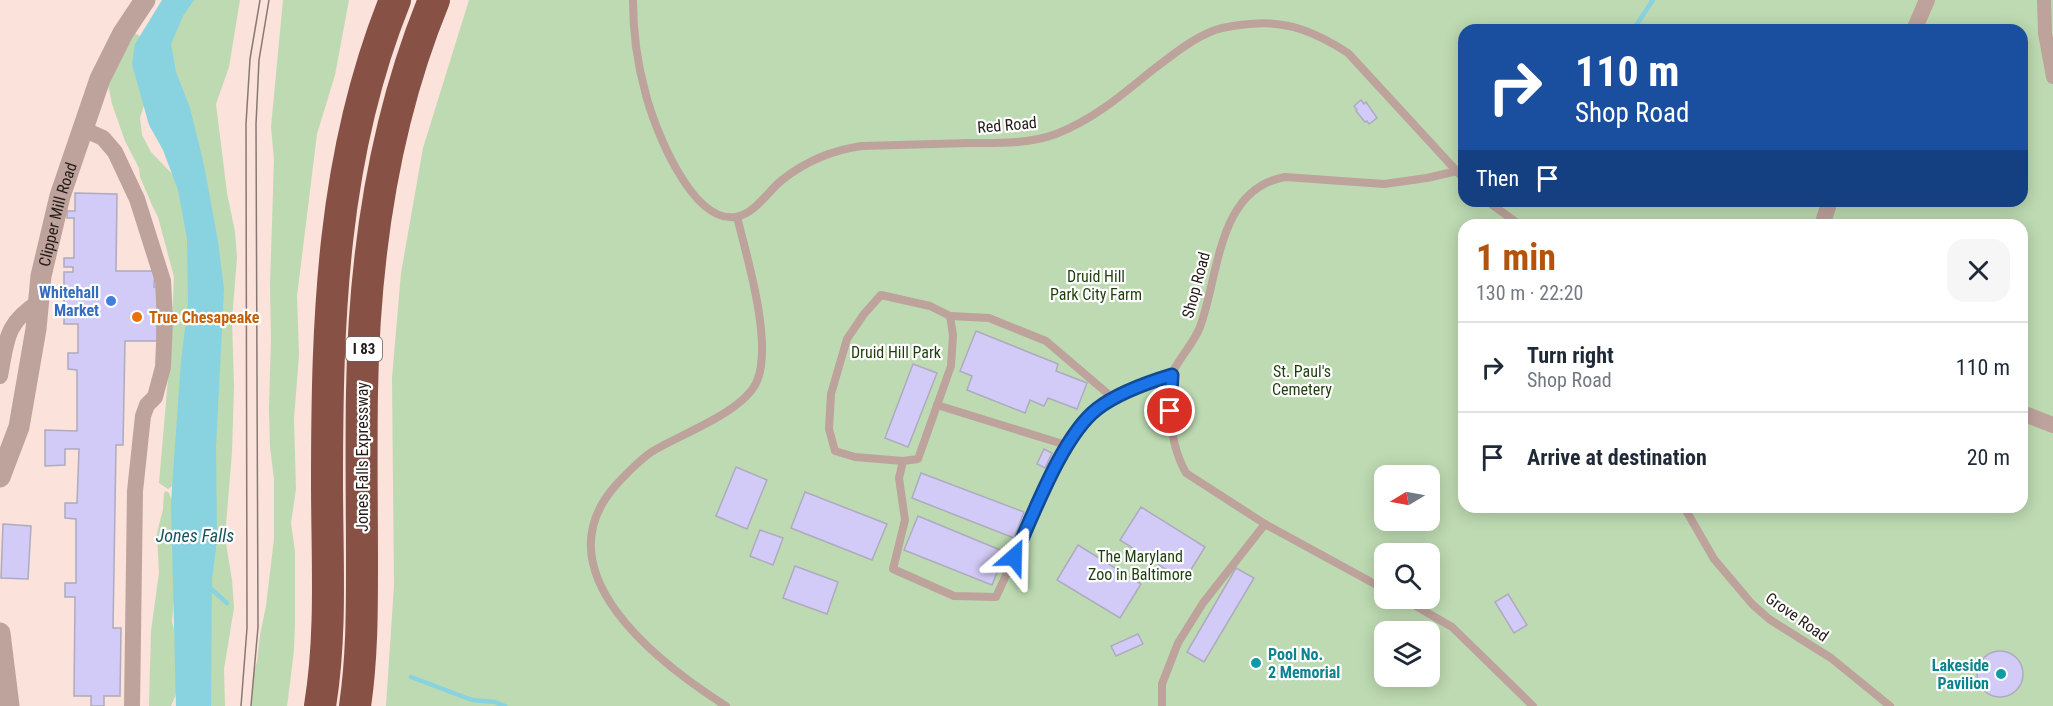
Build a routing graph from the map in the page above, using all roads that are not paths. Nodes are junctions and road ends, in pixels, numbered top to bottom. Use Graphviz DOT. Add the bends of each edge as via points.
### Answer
graph roads {
  1 [pos="145,0"];
  2 [pos="395,0"];
  3 [pos="434,0"];
  4 [pos="633,0"];
  5 [pos="1927,0"];
  6 [pos="2044,0"];
  7 [pos="1917,24"];
  8 [pos="2053,77"];
  9 [pos="83,129"];
  10 [pos="1456,171"];
  11 [pos="1495,207"];
  12 [pos="737,217"];
  13 [pos="1512,219"];
  14 [pos="39,302"];
  15 [pos="950,316"];
  16 [pos="1172,375"];
  17 [pos="0,376"];
  18 [pos="1114,399"];
  19 [pos="937,405"];
  20 [pos="2028,416"];
  21 [pos="2053,425"];
  22 [pos="1066,445"];
  23 [pos="903,461"];
  24 [pos="0,477"];
  25 [pos="1687,513"];
  26 [pos="1265,524"];
  27 [pos="1374,584"];
  28 [pos="1421,609"];
  29 [pos="0,633"];
  30 [pos="9,706"];
  31 [pos="132,706"];
  32 [pos="320,706"];
  33 [pos="355,706"];
  34 [pos="726,706"];
  35 [pos="1162,706"];
  36 [pos="1533,706"];
  37 [pos="1890,706"];
  1 -- 9 [label="street, Clipper Mill Road" via="100,79"];
  2 -- 32 [label="highway, I 83" via="372,66 357,127 342,192 334,253 327,391 326,653"];
  3 -- 33 [label="highway, Jones Falls Expressway / I 83" via="392,131 370,254 362,391 362,608"];
  4 -- 12 [label="lane" via="644,90 669,154 695,197 711,211"];
  5 -- 7 [label="street"];
  6 -- 8 [label="street"];
  9 -- 14 [label="street, Clipper Mill Road" via="51,229"];
  9 -- 31 [label="street" via="103,138 115,152 137,199 163,281 163,367 155,397 143,416 135,491"];
  10 -- 12 [label="lane, Red Road" via="1348,53 1302,28 1257,23 1213,31 1195,40 1112,103 1054,135 1007,142 862,146 826,153 788,176 754,208"];
  10 -- 16 [label="lane, Shop Road" via="1384,184 1285,177 1262,184 1231,219 1200,328"];
  11 -- 13 [label="lane"];
  12 -- 34 [label="lane" via="762,333 757,382 724,414 651,453 626,474 603,499 593,521 590,547 593,570 607,599 628,627"];
  14 -- 17 [label="street" via="18,317 8,334"];
  14 -- 24 [label="street, Clipper Mill Road" via="19,427"];
  15 -- 18 [label="lane" via="989,318 1046,341"];
  15 -- 19 [label="lane" via="951,366"];
  15 -- 23 [label="lane" via="930,306 881,295 847,339 831,394 829,429 835,451 855,457"];
  16 -- 18 [label="lane"];
  16 -- 26 [label="lane, Shop Road" via="1171,424 1186,473"];
  18 -- 22 [label="lane" via="1080,425"];
  19 -- 22 [label="lane"];
  19 -- 23 [label="lane" via="918,459"];
  20 -- 21 [label="street"];
  22 -- 23 [label="lane" via="996,597 954,596 892,569 905,520 899,478"];
  25 -- 37 [label="lane, Grove Road" via="1714,559 1752,604 1832,658"];
  26 -- 27 [label="lane, Shop Road"];
  26 -- 35 [label="lane" via="1203,603 1178,643 1162,684"];
  28 -- 36 [label="lane" via="1452,627"];
  29 -- 30 [label="street"];
}
